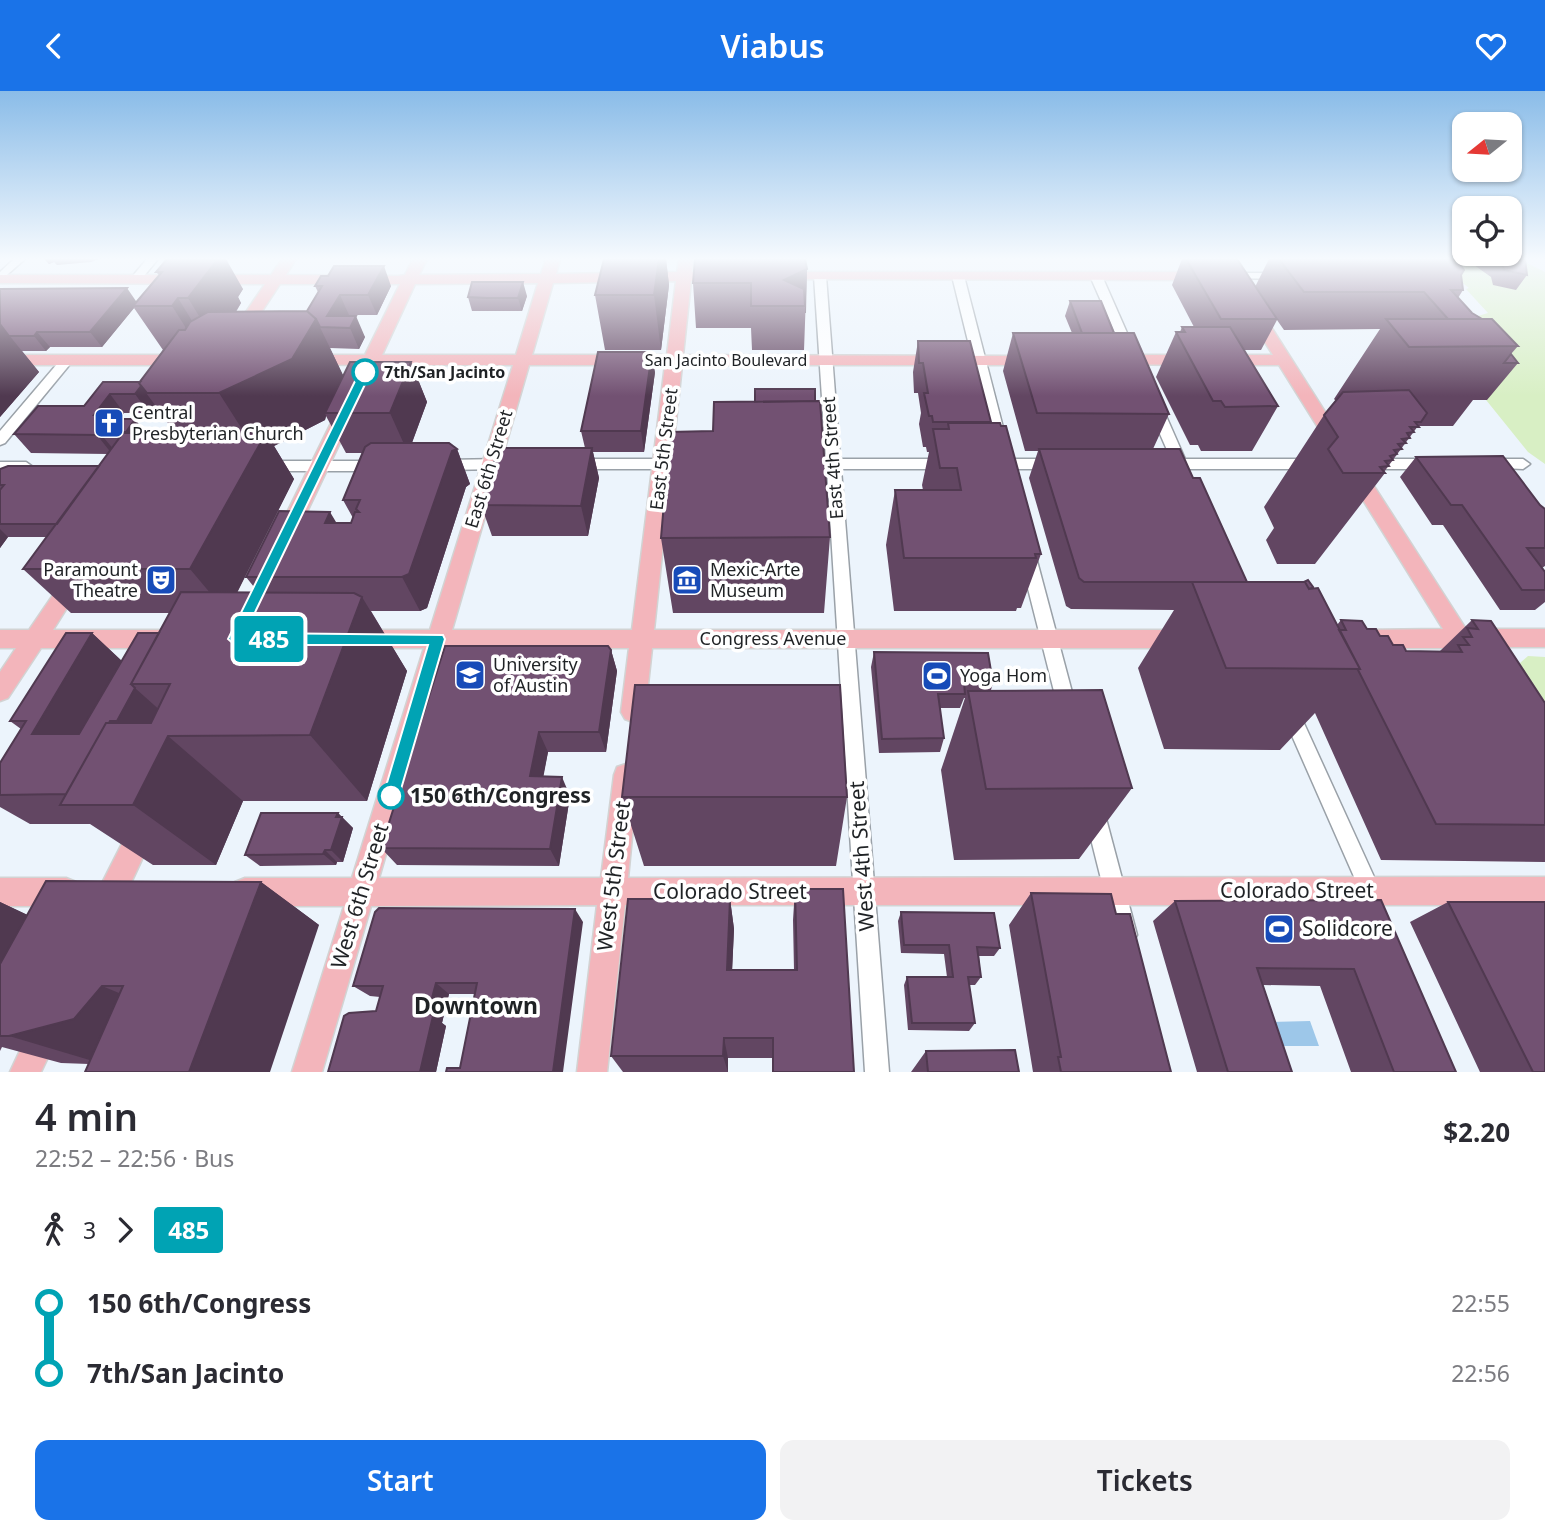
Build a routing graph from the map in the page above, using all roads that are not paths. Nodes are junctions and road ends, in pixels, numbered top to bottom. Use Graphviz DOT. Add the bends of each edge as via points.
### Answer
graph roads {
  1 [pos="258,305"];
  2 [pos="398,305"];
  3 [pos="539,305"];
  4 [pos="681,305"];
  5 [pos="822,305"];
  6 [pos="965,305"];
  7 [pos="1109,305"];
  8 [pos="1249,305"];
  9 [pos="227,352"];
  10 [pos="0,360"];
  11 [pos="67,360"];
  12 [pos="204,360"];
  13 [pos="284,360"];
  14 [pos="371,360"];
  15 [pos="522,360"];
  16 [pos="674,360"];
  17 [pos="826,360"];
  18 [pos="979,360"];
  19 [pos="1054,360"];
  20 [pos="1096,360"];
  21 [pos="1284,360"];
  22 [pos="1136,365"];
  23 [pos="1149,394"];
  24 [pos="0,440"];
  25 [pos="490,464"];
  26 [pos="522,464"];
  27 [pos="567,464"];
  28 [pos="662,464"];
  29 [pos="695,464"];
  30 [pos="790,464"];
  31 [pos="834,464"];
  32 [pos="961,464"];
  33 [pos="988,464"];
  34 [pos="1075,464"];
  35 [pos="1153,464"];
  36 [pos="1180,464"];
  37 [pos="1338,464"];
  38 [pos="1445,464"];
  39 [pos="1474,464"];
  40 [pos="1523,464"];
  41 [pos="393,465"];
  42 [pos="434,465"];
  43 [pos="250,466"];
  44 [pos="320,466"];
  45 [pos="0,467"];
  46 [pos="38,467"];
  47 [pos="1007,471"];
  48 [pos="1190,487"];
  49 [pos="1026,546"];
  50 [pos="277,553"];
  51 [pos="87,561"];
  52 [pos="0,639"];
  53 [pos="35,639"];
  54 [pos="175,639"];
  55 [pos="339,639"];
  56 [pos="438,639"];
  57 [pos="642,639"];
  58 [pos="846,639"];
  59 [pos="1050,639"];
  60 [pos="1202,639"];
  61 [pos="1340,639"];
  62 [pos="1460,639"];
  63 [pos="1545,639"];
  64 [pos="1476,664"];
  65 [pos="1513,664"];
  66 [pos="0,691"];
  67 [pos="1285,699"];
  68 [pos="1073,729"];
  69 [pos="631,730"];
  70 [pos="628,757"];
  71 [pos="1090,794"];
  72 [pos="156,802"];
  73 [pos="864,891"];
  74 [pos="1115,891"];
  75 [pos="1545,891"];
  76 [pos="0,892"];
  77 [pos="126,892"];
  78 [pos="222,892"];
  79 [pos="362,892"];
  80 [pos="612,892"];
  81 [pos="1375,901"];
  82 [pos="92,935"];
  83 [pos="1132,958"];
  84 [pos="56,1009"];
  85 [pos="25,1072"];
  86 [pos="307,1072"];
  87 [pos="592,1072"];
  88 [pos="877,1072"];
  1 -- 9 [label="main road"];
  2 -- 14 [label="main road"];
  3 -- 15 [label="main road, East 6th Street"];
  4 -- 16 [label="main road, East 5th Street"];
  5 -- 17 [label="street, East 4th Street"];
  6 -- 18 [label="street"];
  7 -- 22 [label="street"];
  8 -- 21 [label="main road"];
  10 -- 11 [label="main road"];
  11 -- 12 [label="main road"];
  11 -- 24 [label="street"];
  13 -- 14 [label="main road, San Jacinto Boulevard"];
  14 -- 15 [label="main road, San Jacinto Boulevard"];
  14 -- 44 [label="main road"];
  15 -- 16 [label="main road, San Jacinto Boulevard"];
  15 -- 25 [label="main road, East 6th Street"];
  16 -- 17 [label="main road, San Jacinto Boulevard"];
  16 -- 28 [label="main road, East 5th Street"];
  17 -- 18 [label="main road, San Jacinto Boulevard"];
  17 -- 31 [label="street, East 4th Street"];
  18 -- 19 [label="main road, San Jacinto Boulevard"];
  18 -- 47 [label="street"];
  20 -- 22 [label="main road"];
  21 -- 22 [label="main road"];
  21 -- 37 [label="main road"];
  23 -- 36 [label="street"];
  25 -- 26 [label="street"];
  25 -- 42 [label="street"];
  25 -- 56 [label="main road, East 6th Street"];
  27 -- 28 [label="street"];
  28 -- 29 [label="street"];
  28 -- 57 [label="main road, East 5th Street"];
  30 -- 31 [label="street"];
  31 -- 32 [label="street"];
  31 -- 58 [label="street, East 4th Street"];
  33 -- 47 [label="street"];
  34 -- 47 [label="street"];
  35 -- 36 [label="street"];
  36 -- 37 [label="street"];
  36 -- 48 [label="street"];
  37 -- 38 [label="street"];
  37 -- 62 [label="main road"];
  39 -- 40 [label="street"];
  41 -- 44 [label="street"];
  43 -- 44 [label="street"];
  44 -- 50 [label="main road"];
  45 -- 46 [label="street"];
  49 -- 59 [label="street"];
  51 -- 53 [label="main road"];
  52 -- 53 [label="main road"];
  53 -- 54 [label="main road"];
  53 -- 66 [label="main road"];
  55 -- 56 [label="main road, Congress Avenue"];
  56 -- 57 [label="main road, Congress Avenue"];
  56 -- 79 [label="main road, West 6th Street"];
  57 -- 58 [label="main road, Congress Avenue"];
  57 -- 69 [label="main road"];
  58 -- 59 [label="main road, Congress Avenue"];
  58 -- 73 [label="street, West 4th Street"];
  59 -- 60 [label="main road, Congress Avenue"];
  59 -- 68 [label="street"];
  61 -- 62 [label="main road"];
  62 -- 63 [label="main road"];
  62 -- 64 [label="main road"];
  63 -- 65 [label="main road" via="1518,649"];
  67 -- 81 [label="street"];
  70 -- 80 [label="main road, West 5th Street"];
  71 -- 74 [label="street"];
  72 -- 77 [label="main road"];
  73 -- 74 [label="main road, Colorado Street"];
  73 -- 80 [label="main road, Colorado Street"];
  73 -- 88 [label="street, West 4th Street"];
  74 -- 81 [label="main road, Colorado Street"];
  74 -- 83 [label="street"];
  75 -- 81 [label="main road, Colorado Street"];
  76 -- 77 [label="main road"];
  77 -- 82 [label="main road"];
  78 -- 79 [label="main road, Colorado Street"];
  79 -- 80 [label="main road, Colorado Street"];
  79 -- 86 [label="main road, West 6th Street"];
  80 -- 87 [label="main road, West 5th Street"];
  84 -- 85 [label="main road"];
}
